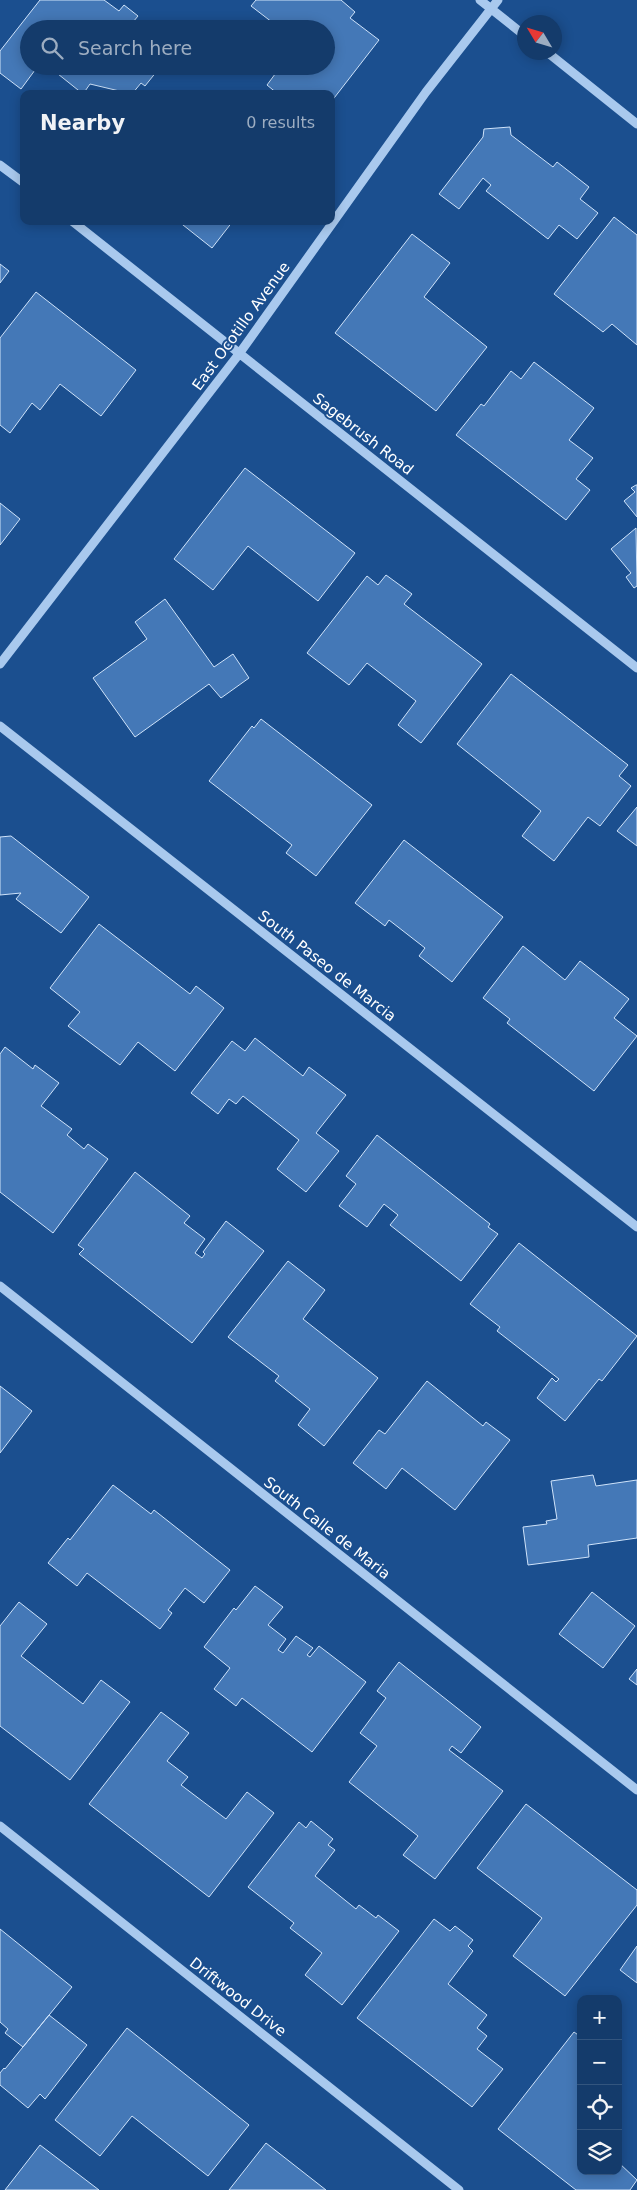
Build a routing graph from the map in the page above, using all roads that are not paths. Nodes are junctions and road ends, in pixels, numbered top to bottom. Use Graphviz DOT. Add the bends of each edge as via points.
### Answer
graph roads {
  1 [pos="480,0"];
  2 [pos="498,0"];
  3 [pos="491,9"];
  4 [pos="517,29"];
  5 [pos="557,60"];
  6 [pos="637,124"];
  7 [pos="0,165"];
  8 [pos="20,180"];
  9 [pos="335,220"];
  10 [pos="77,225"];
  11 [pos="332,225"];
  12 [pos="240,354"];
  13 [pos="0,664"];
  14 [pos="637,668"];
  15 [pos="0,726"];
  16 [pos="637,1227"];
  17 [pos="0,1286"];
  18 [pos="637,1790"];
  19 [pos="0,1826"];
  20 [pos="459,2190"];
  1 -- 3 [label="street"];
  2 -- 3 [label="street, East Ocotillo Avenue"];
  3 -- 4 [label="street"];
  3 -- 9 [label="street, East Ocotillo Avenue" via="426,92"];
  5 -- 6 [label="street"];
  7 -- 8 [label="street"];
  10 -- 12 [label="street, Sagebrush Road"];
  11 -- 12 [label="street, East Ocotillo Avenue"];
  12 -- 13 [label="street, East Ocotillo Avenue"];
  12 -- 14 [label="street, Sagebrush Road"];
  15 -- 16 [label="street, South Paseo de Marcia"];
  17 -- 18 [label="street, South Calle de Maria"];
  19 -- 20 [label="street, Driftwood Drive"];
}
